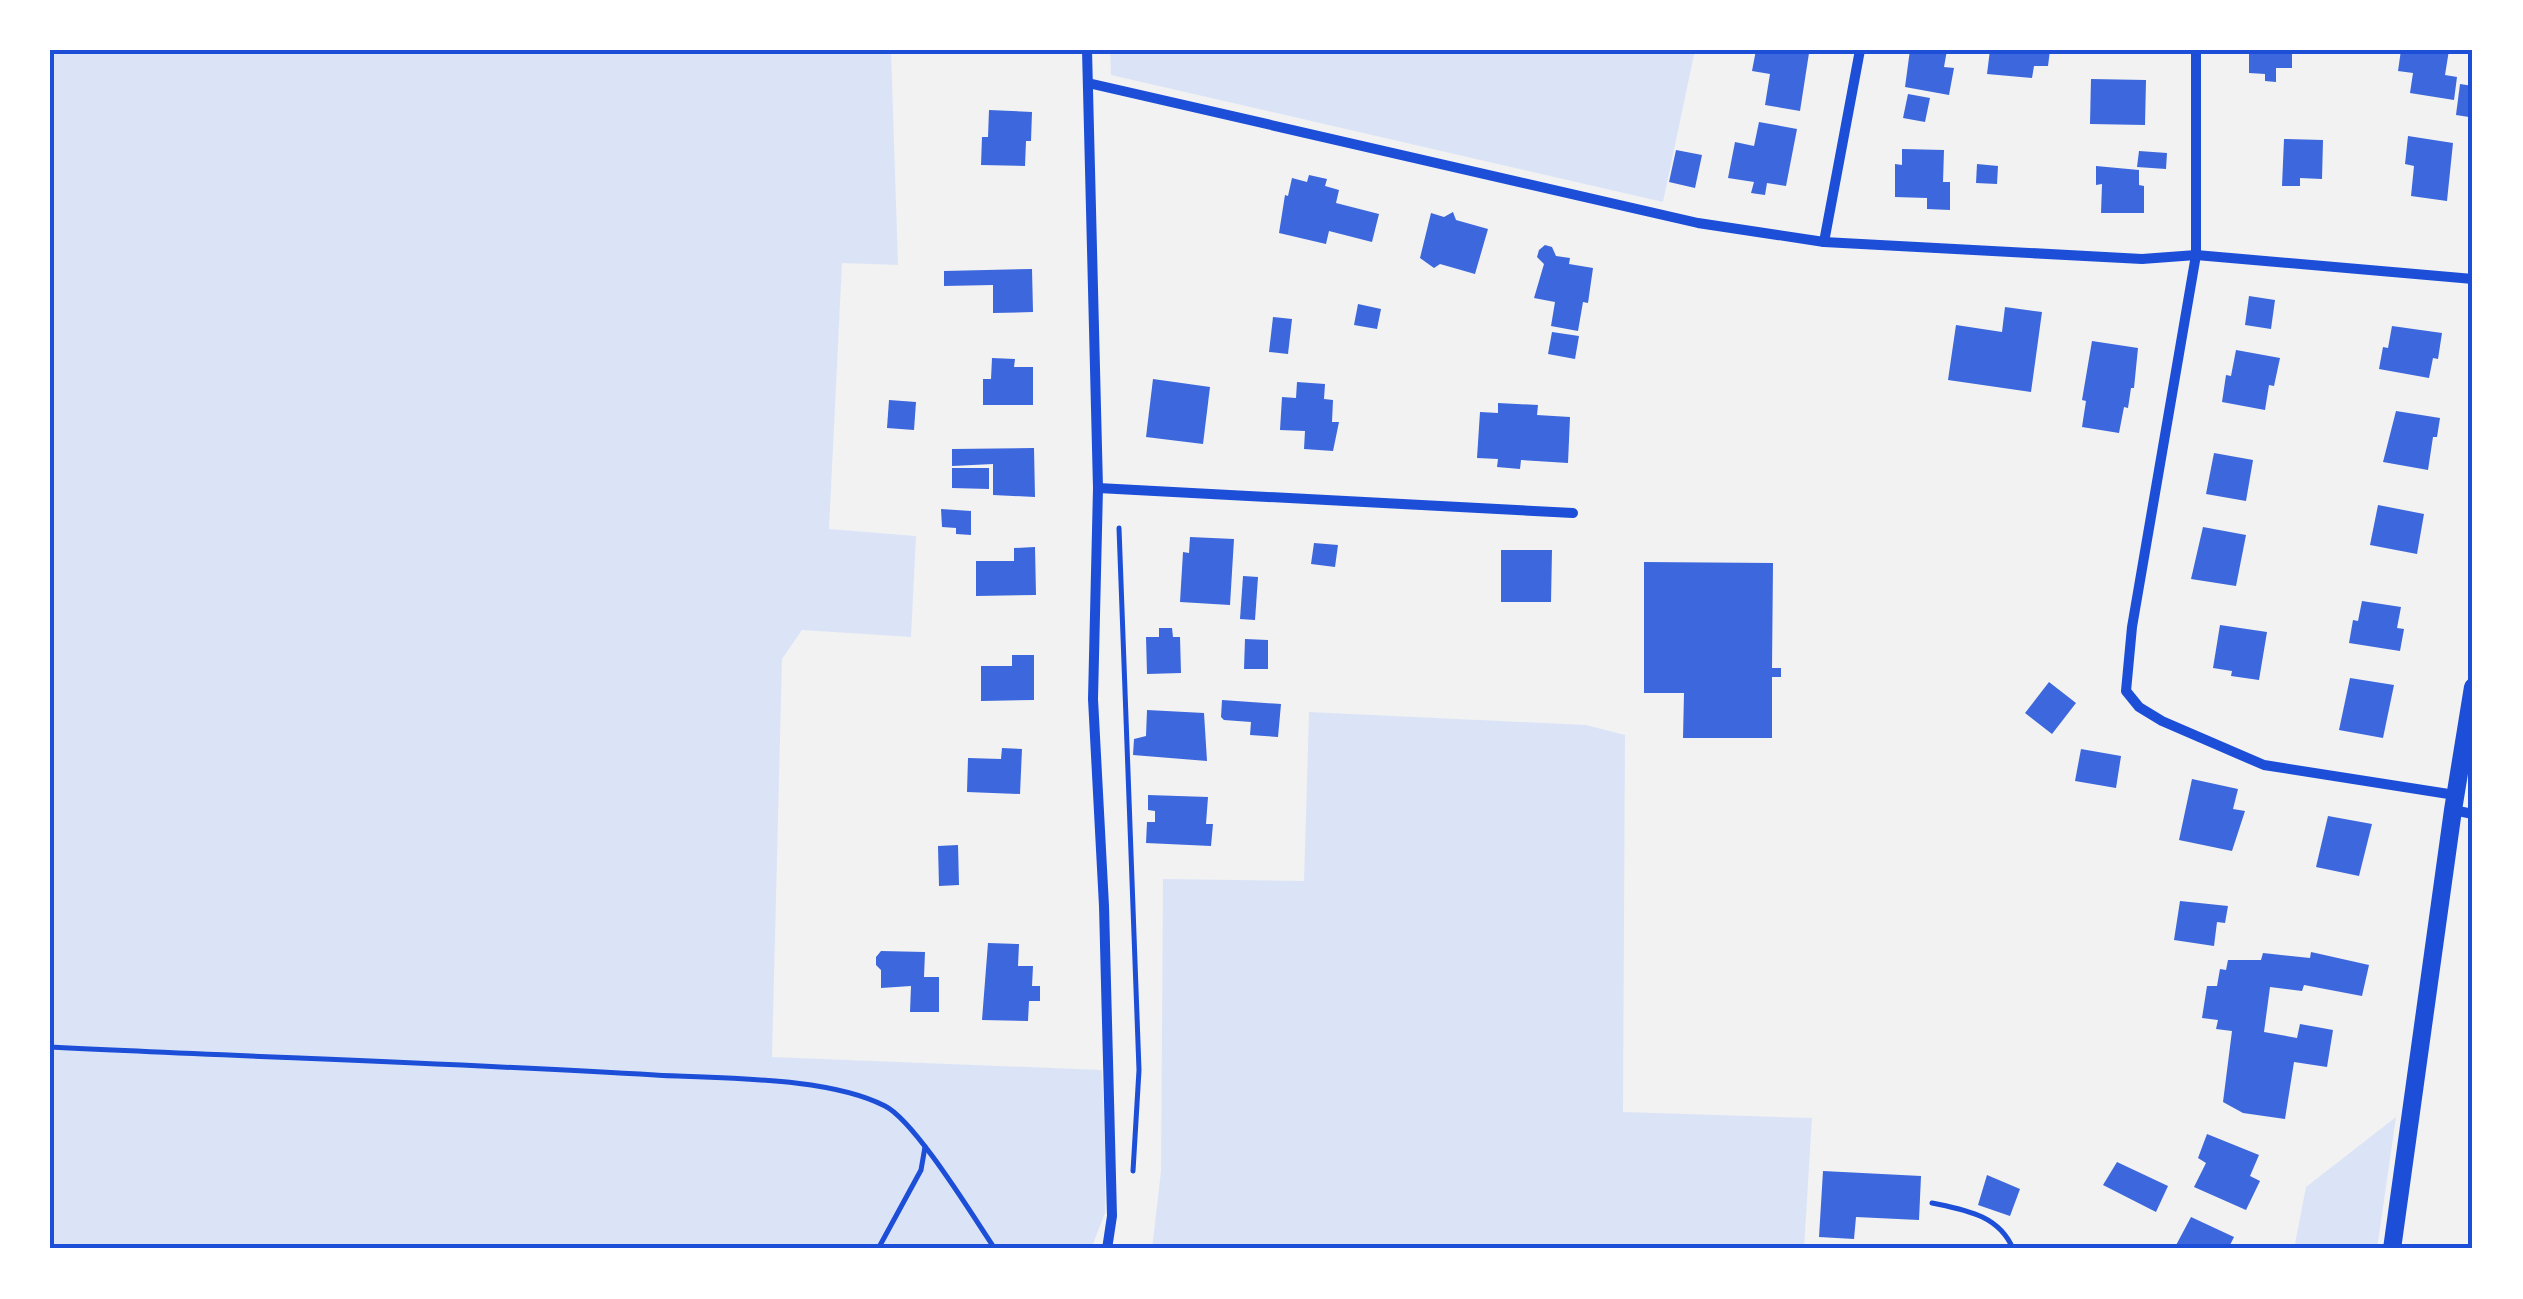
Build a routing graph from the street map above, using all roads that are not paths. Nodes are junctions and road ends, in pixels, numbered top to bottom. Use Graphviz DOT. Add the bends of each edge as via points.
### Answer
graph roads {
  1 [pos="1087,50"];
  2 [pos="1860,50"];
  3 [pos="2196,50"];
  4 [pos="1088,83"];
  5 [pos="1824,242"];
  6 [pos="2196,255"];
  7 [pos="2473,279"];
  8 [pos="1098,488"];
  9 [pos="1573,512"];
  10 [pos="2473,687"];
  11 [pos="2454,802"];
  12 [pos="2473,814"];
  13 [pos="1107,1249"];
  14 [pos="2392,1249"];
  1 -- 4 [label="street"];
  2 -- 5 [label="street"];
  3 -- 6 [label="street"];
  4 -- 5 [label="street" via="1698,223"];
  4 -- 8 [label="street"];
  5 -- 6 [label="street" via="2142,259"];
  6 -- 7 [label="street"];
  6 -- 11 [label="street" via="2126,691 2162,721 2264,764"];
  8 -- 9 [label="street"];
  8 -- 13 [label="street" via="1092,699 1104,906 1112,1216"];
  10 -- 11 [label="street"];
  11 -- 12 [label="street"];
  11 -- 14 [label="street"];
}
